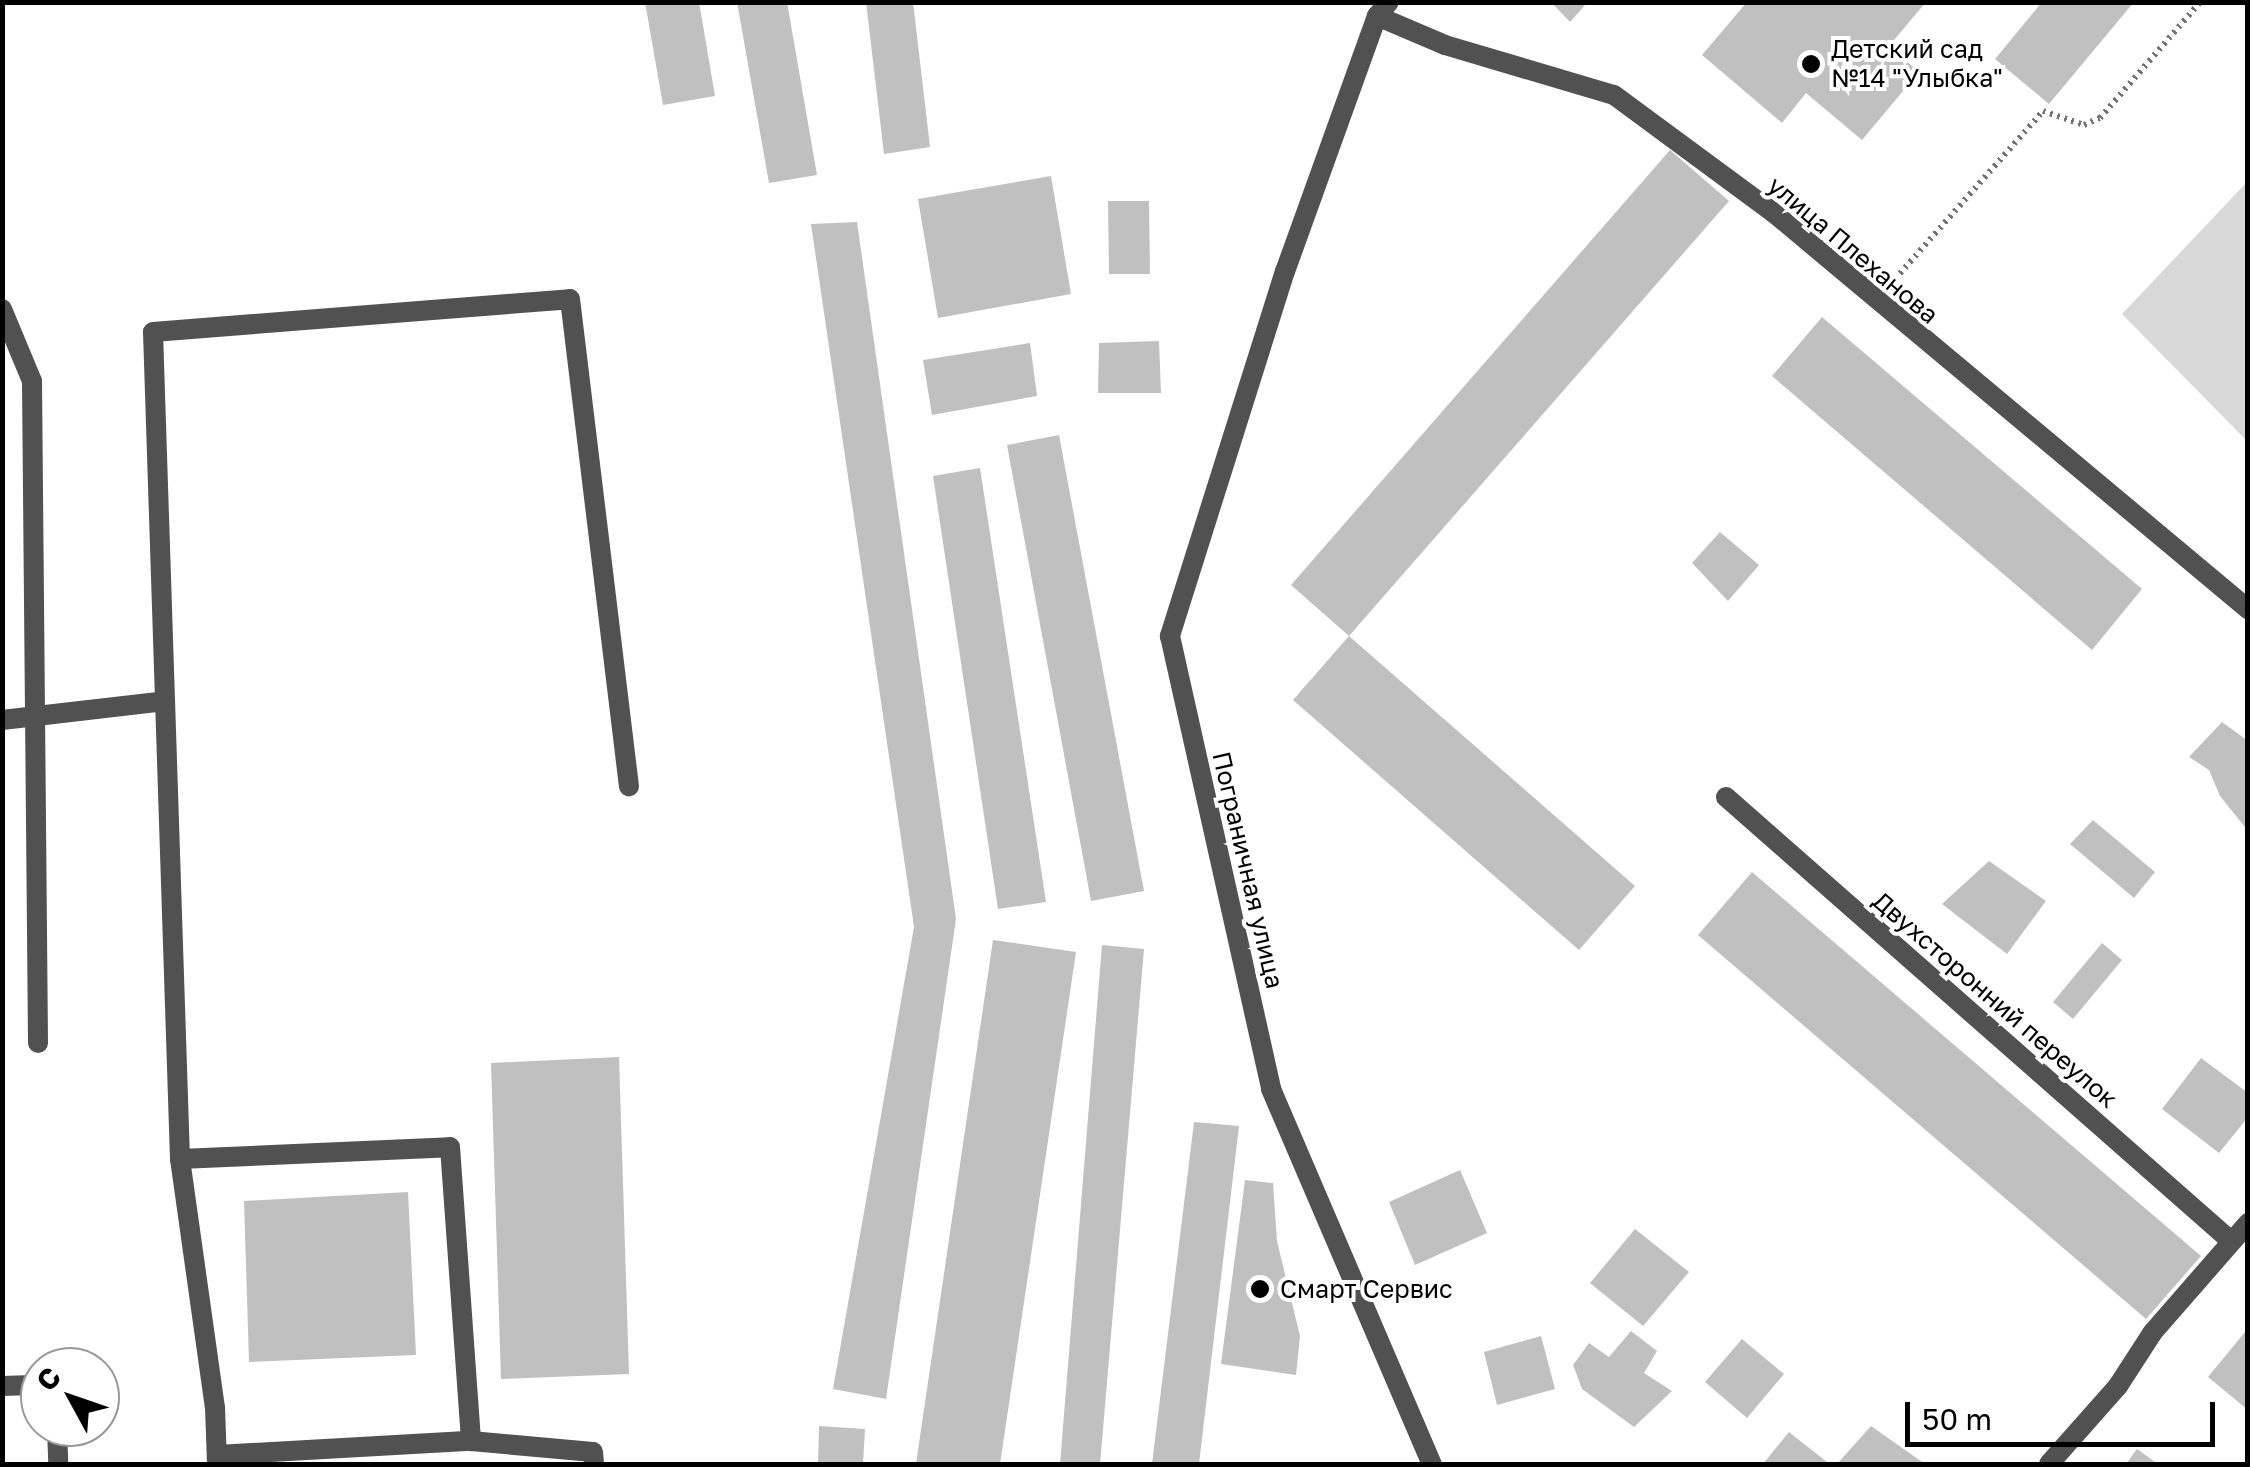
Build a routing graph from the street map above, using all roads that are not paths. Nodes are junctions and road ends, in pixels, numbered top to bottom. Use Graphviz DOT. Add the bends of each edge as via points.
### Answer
graph roads {
  1 [pos="1383,9"];
  2 [pos="2,309"];
  3 [pos="2248,609"];
  4 [pos="165,701"];
  5 [pos="35,715"];
  6 [pos="2,720"];
  7 [pos="629,786"];
  8 [pos="1726,797"];
  9 [pos="38,1044"];
  10 [pos="180,1159"];
  11 [pos="2248,1224"];
  12 [pos="2231,1242"];
  13 [pos="471,1441"];
  14 [pos="217,1460"];
  15 [pos="594,1464"];
  16 [pos="1432,1464"];
  17 [pos="2049,1464"];
  1 -- 3 [label="street, улица Плеханова" via="1446,44 1614,95 1774,213"];
  1 -- 16 [label="street, Пограничная улица" via="1285,271 1170,636 1271,1089"];
  2 -- 5 [label="street" via="32,382"];
  4 -- 5 [label="street"];
  4 -- 7 [label="street" via="153,332 570,299"];
  4 -- 10 [label="street"];
  5 -- 6 [label="street"];
  5 -- 9 [label="street"];
  8 -- 12 [label="street, Двухсторонний переулок"];
  10 -- 13 [label="street" via="450,1146"];
  10 -- 14 [label="street"];
  11 -- 12 [label="street"];
  12 -- 17 [label="street"];
  13 -- 14 [label="street"];
  13 -- 15 [label="street" via="593,1452"];
}
